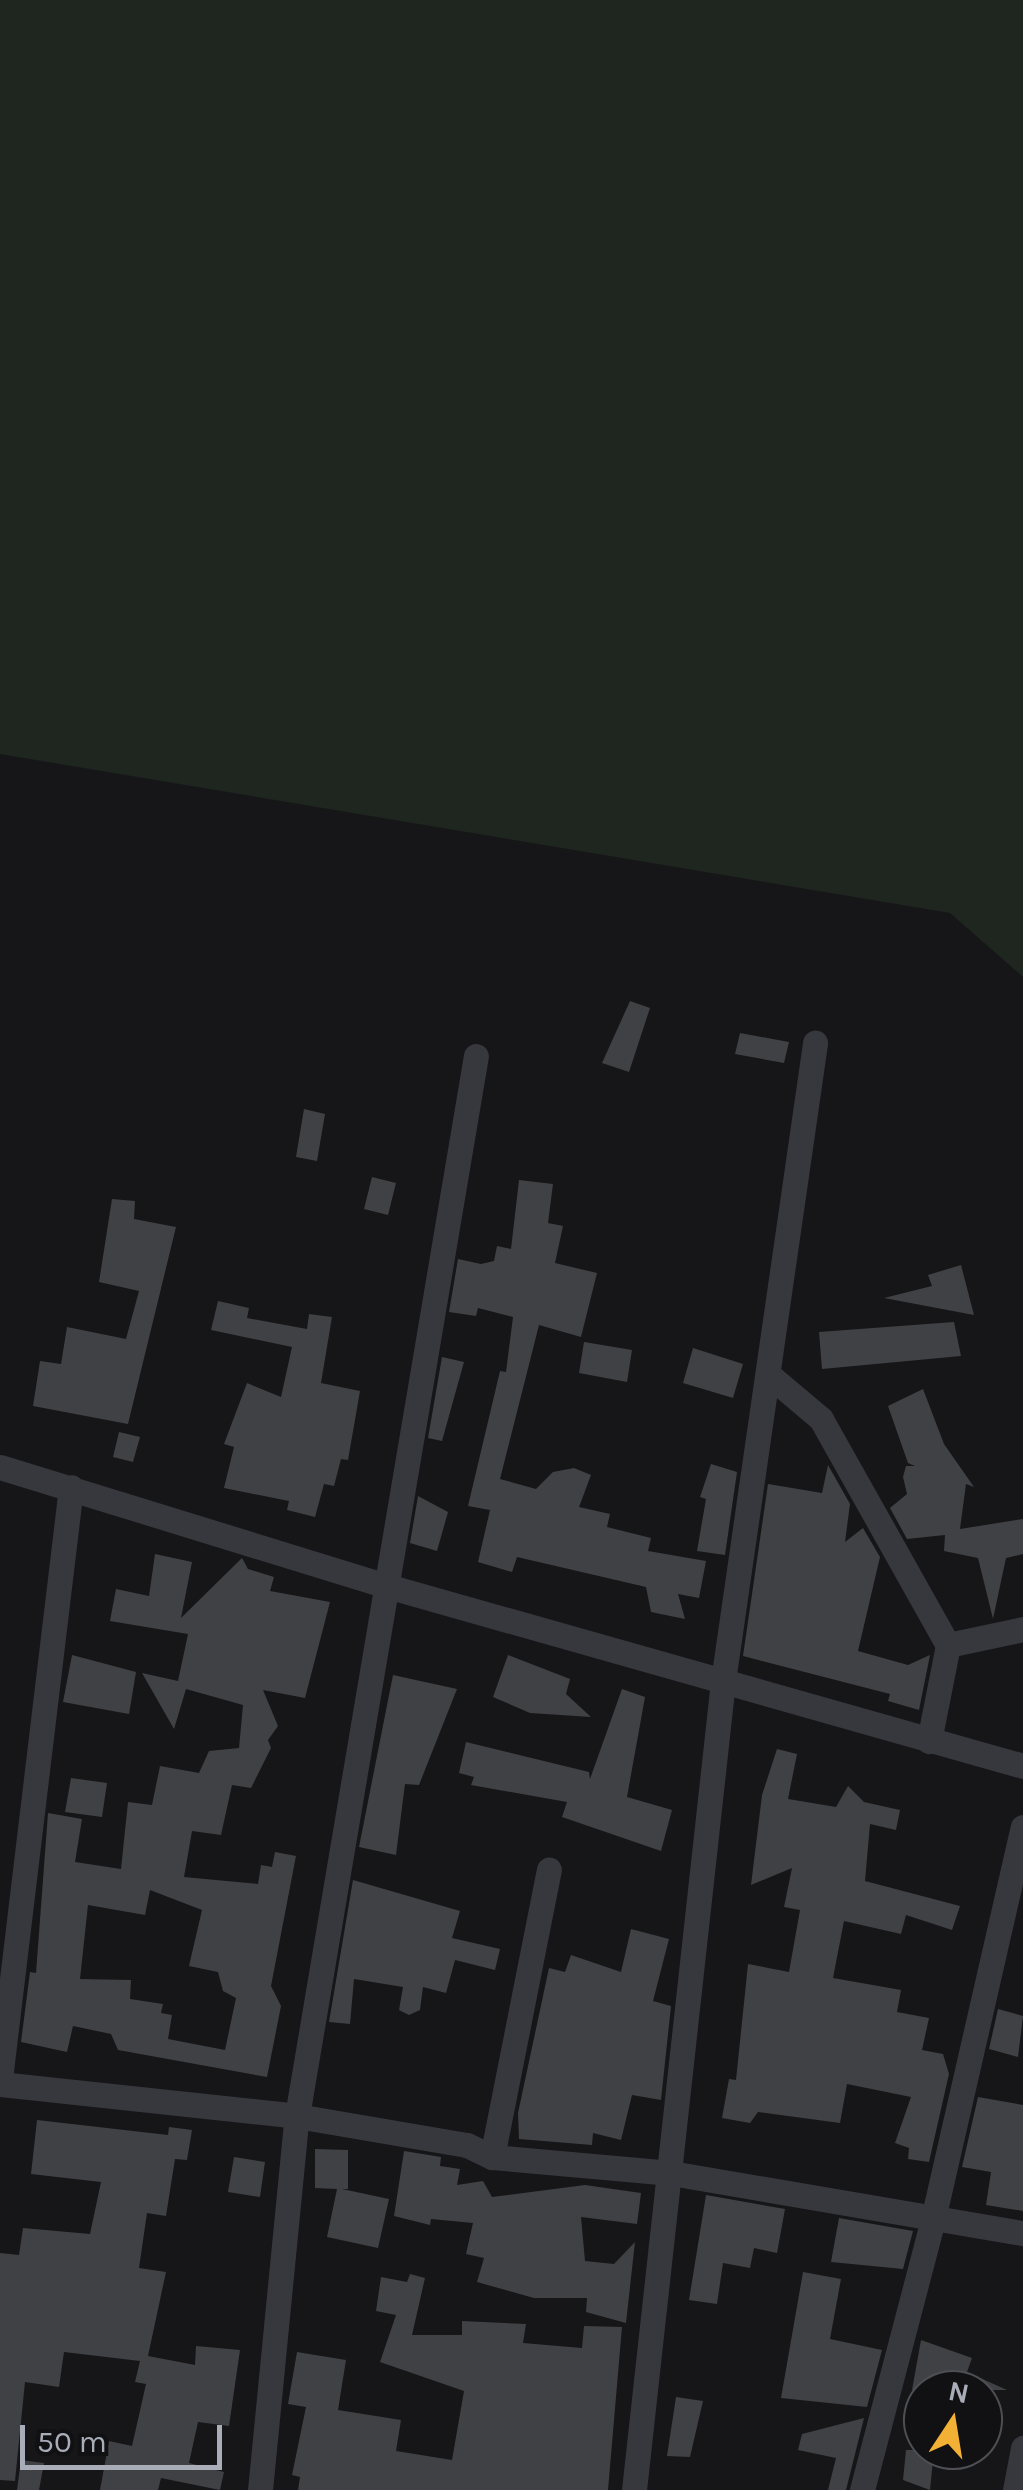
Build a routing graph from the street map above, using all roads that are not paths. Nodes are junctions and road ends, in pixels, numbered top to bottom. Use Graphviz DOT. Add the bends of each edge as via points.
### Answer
graph roads {
  1 [pos="815,1043"];
  2 [pos="476,1056"];
  3 [pos="769,1375"];
  4 [pos="0,1468"];
  5 [pos="71,1487"];
  6 [pos="387,1586"];
  7 [pos="1023,1629"];
  8 [pos="948,1645"];
  9 [pos="723,1681"];
  10 [pos="928,1741"];
  11 [pos="1023,1766"];
  12 [pos="1023,1827"];
  13 [pos="549,1870"];
  14 [pos="0,2081"];
  15 [pos="297,2116"];
  16 [pos="492,2156"];
  17 [pos="671,2174"];
  18 [pos="933,2219"];
  19 [pos="1023,2232"];
  20 [pos="1023,2448"];
  21 [pos="260,2490"];
  22 [pos="634,2490"];
  23 [pos="862,2490"];
  24 [pos="1015,2490"];
  1 -- 3 [label="street"];
  2 -- 6 [label="street"];
  3 -- 8 [label="street" via="821,1420"];
  3 -- 9 [label="street"];
  4 -- 5 [label="street"];
  5 -- 6 [label="street"];
  5 -- 14 [label="street"];
  6 -- 9 [label="street"];
  6 -- 15 [label="street"];
  7 -- 8 [label="street"];
  8 -- 10 [label="street"];
  9 -- 10 [label="street"];
  9 -- 17 [label="street"];
  10 -- 11 [label="street"];
  12 -- 18 [label="street"];
  13 -- 16 [label="street"];
  14 -- 15 [label="street"];
  15 -- 16 [label="street" via="467,2145"];
  15 -- 21 [label="street"];
  16 -- 17 [label="street"];
  17 -- 18 [label="street"];
  17 -- 22 [label="street"];
  18 -- 19 [label="street"];
  18 -- 23 [label="street"];
  20 -- 24 [label="street"];
}
